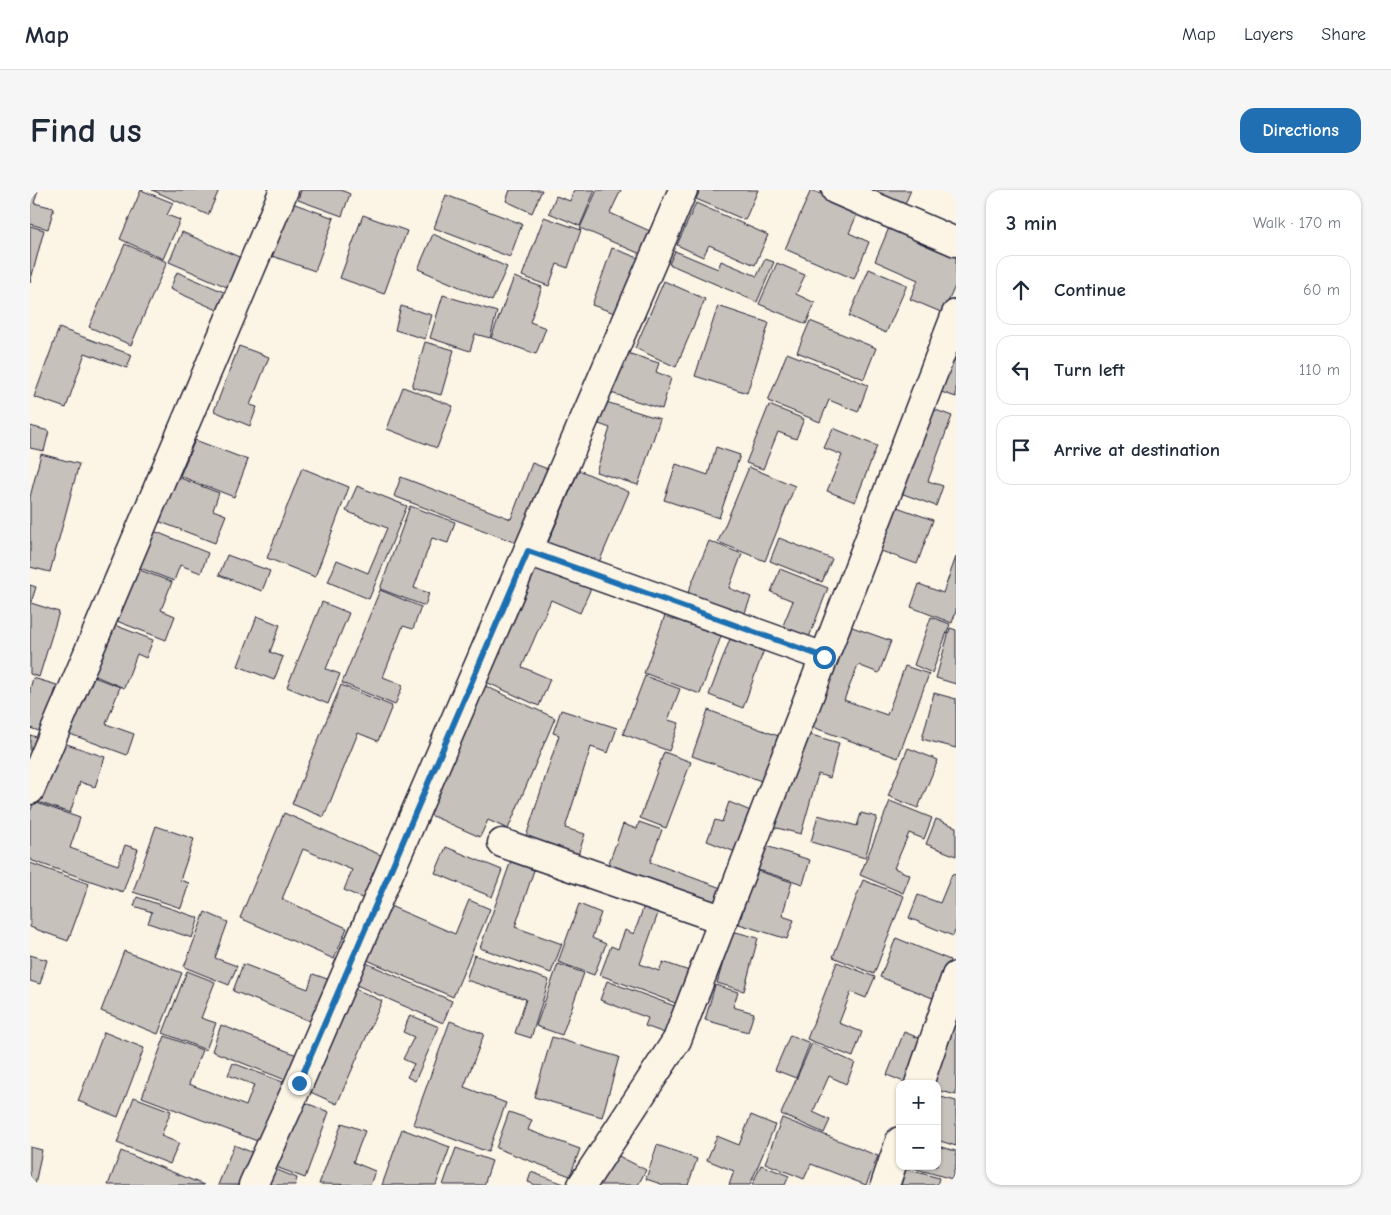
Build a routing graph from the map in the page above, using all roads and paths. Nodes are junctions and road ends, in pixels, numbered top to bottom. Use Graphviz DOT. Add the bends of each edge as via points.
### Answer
graph roads {
  1 [pos="284,190"];
  2 [pos="683,190"];
  3 [pos="836,190"];
  4 [pos="956,242"];
  5 [pos="956,314"];
  6 [pos="528,551"];
  7 [pos="824,657"];
  8 [pos="30,790"];
  9 [pos="502,843"];
  10 [pos="724,920"];
  11 [pos="956,976"];
  12 [pos="920,1080"];
  13 [pos="896,1153"];
  14 [pos="253,1185"];
  15 [pos="582,1185"];
  16 [pos="885,1185"];
  1 -- 8 [label="street"];
  2 -- 6 [label="street"];
  3 -- 4 [label="street"];
  5 -- 7 [label="street"];
  6 -- 7 [label="street"];
  6 -- 14 [label="street"];
  7 -- 10 [label="street"];
  9 -- 10 [label="street"];
  10 -- 15 [label="street" via="677,1040"];
  11 -- 12 [label="street"];
  13 -- 16 [label="street"];
}
